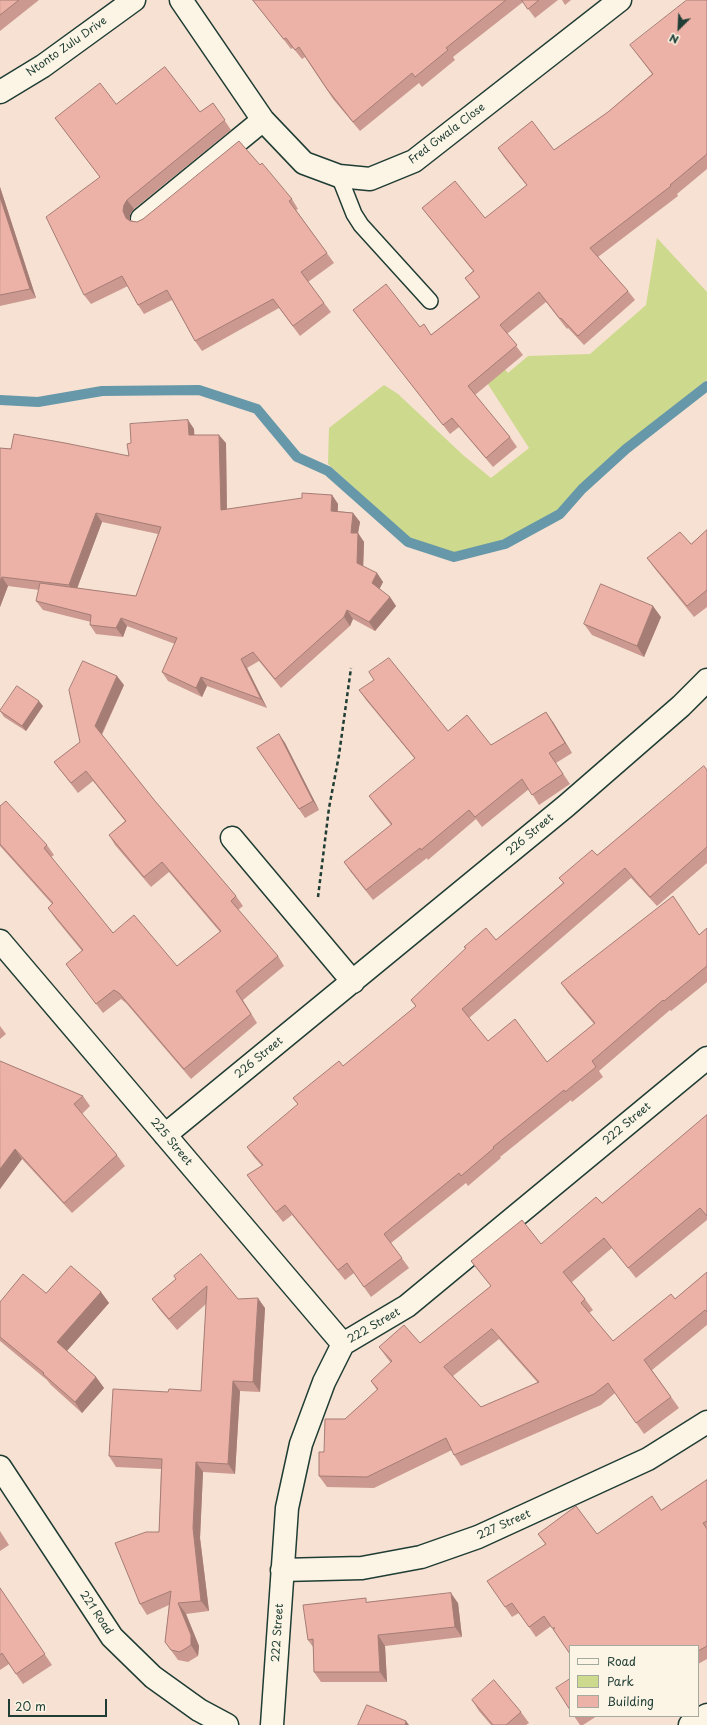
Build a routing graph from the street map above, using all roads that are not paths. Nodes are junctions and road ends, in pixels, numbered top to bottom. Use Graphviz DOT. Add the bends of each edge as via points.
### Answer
graph roads {
  1 [pos="134,0"];
  2 [pos="181,0"];
  3 [pos="620,0"];
  4 [pos="0,92"];
  5 [pos="263,120"];
  6 [pos="339,176"];
  7 [pos="142,218"];
  8 [pos="430,302"];
  9 [pos="706,683"];
  10 [pos="232,838"];
  11 [pos="0,941"];
  12 [pos="353,982"];
  13 [pos="707,1058"];
  14 [pos="165,1135"];
  15 [pos="343,1344"];
  16 [pos="707,1422"];
  17 [pos="0,1467"];
  18 [pos="282,1570"];
  19 [pos="707,1715"];
  20 [pos="227,1725"];
  21 [pos="272,1725"];
  22 [pos="690,1725"];
  1 -- 4 [label="street, Ntonto Zulu Drive" via="43,66"];
  2 -- 5 [label="street, Fred Gwala Close"];
  3 -- 6 [label="street, Fred Gwala Close" via="414,161 370,179"];
  5 -- 6 [label="street, Fred Gwala Close" via="304,163"];
  5 -- 7 [label="street"];
  6 -- 8 [label="lane" via="361,225"];
  9 -- 12 [label="street, 226 Street" via="566,806"];
  10 -- 12 [label="street"];
  11 -- 14 [label="street, 225 Street"];
  12 -- 14 [label="street, 226 Street"];
  13 -- 15 [label="street, 222 Street" via="407,1306"];
  14 -- 15 [label="street, 225 Street"];
  15 -- 18 [label="street, 222 Street" via="324,1382 301,1444 286,1508"];
  16 -- 18 [label="street, 227 Street" via="648,1459 569,1497 464,1542 421,1557 362,1568"];
  17 -- 20 [label="street, 221 Road" via="112,1636 153,1677 199,1710"];
  18 -- 21 [label="street, 222 Street"];
  19 -- 22 [label="street"];
}
